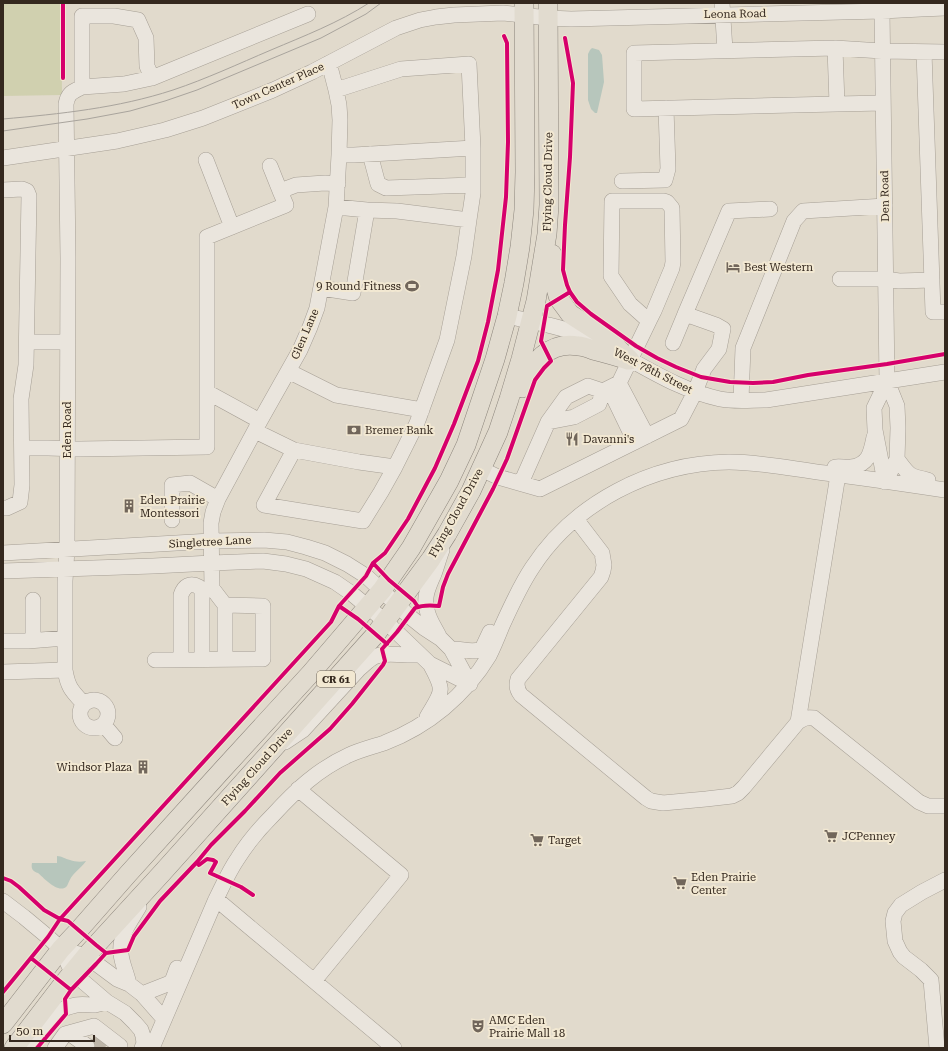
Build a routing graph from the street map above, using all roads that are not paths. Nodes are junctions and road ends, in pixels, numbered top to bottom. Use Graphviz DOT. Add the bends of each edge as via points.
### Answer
graph roads {
  1 [pos="921,6"];
  2 [pos="780,8"];
  3 [pos="945,8"];
  4 [pos="524,9"];
  5 [pos="723,9"];
  6 [pos="548,10"];
  7 [pos="882,11"];
  8 [pos="308,14"];
  9 [pos="834,48"];
  10 [pos="725,50"];
  11 [pos="882,51"];
  12 [pos="924,52"];
  13 [pos="945,52"];
  14 [pos="329,63"];
  15 [pos="152,78"];
  16 [pos="82,88"];
  17 [pos="336,90"];
  18 [pos="883,103"];
  19 [pos="837,104"];
  20 [pos="666,108"];
  21 [pos="473,148"];
  22 [pos="67,149"];
  23 [pos="370,154"];
  24 [pos="340,155"];
  25 [pos="3,158"];
  26 [pos="206,160"];
  27 [pos="270,166"];
  28 [pos="622,181"];
  29 [pos="338,184"];
  30 [pos="473,185"];
  31 [pos="3,190"];
  32 [pos="280,191"];
  33 [pos="549,205"];
  34 [pos="885,206"];
  35 [pos="336,207"];
  36 [pos="770,209"];
  37 [pos="367,210"];
  38 [pos="469,220"];
  39 [pos="232,227"];
  40 [pos="840,279"];
  41 [pos="886,279"];
  42 [pos="932,280"];
  43 [pos="321,288"];
  44 [pos="945,312"];
  45 [pos="685,314"];
  46 [pos="507,316"];
  47 [pos="531,321"];
  48 [pos="649,321"];
  49 [pos="27,342"];
  50 [pos="67,342"];
  51 [pos="673,343"];
  52 [pos="630,360"];
  53 [pos="288,371"];
  54 [pos="945,372"];
  55 [pos="886,381"];
  56 [pos="611,387"];
  57 [pos="578,391"];
  58 [pos="207,392"];
  59 [pos="695,392"];
  60 [pos="741,400"];
  61 [pos="588,409"];
  62 [pos="422,410"];
  63 [pos="548,422"];
  64 [pos="257,426"];
  65 [pos="875,430"];
  66 [pos="498,432"];
  67 [pos="639,440"];
  68 [pos="22,448"];
  69 [pos="68,449"];
  70 [pos="294,450"];
  71 [pos="897,459"];
  72 [pos="395,467"];
  73 [pos="481,469"];
  74 [pos="812,471"];
  75 [pos="838,475"];
  76 [pos="885,482"];
  77 [pos="522,483"];
  78 [pos="945,483"];
  79 [pos="945,490"];
  80 [pos="218,499"];
  81 [pos="3,508"];
  82 [pos="576,518"];
  83 [pos="172,520"];
  84 [pos="447,534"];
  85 [pos="211,541"];
  86 [pos="67,549"];
  87 [pos="3,553"];
  88 [pos="212,563"];
  89 [pos="66,569"];
  90 [pos="3,571"];
  91 [pos="207,590"];
  92 [pos="382,590"];
  93 [pos="33,600"];
  94 [pos="225,605"];
  95 [pos="398,605"];
  96 [pos="368,607"];
  97 [pos="510,607"];
  98 [pos="385,621"];
  99 [pos="65,638"];
  100 [pos="33,640"];
  101 [pos="3,641"];
  102 [pos="446,644"];
  103 [pos="202,659"];
  104 [pos="226,659"];
  105 [pos="425,659"];
  106 [pos="155,660"];
  107 [pos="181,660"];
  108 [pos="66,670"];
  109 [pos="3,672"];
  110 [pos="470,684"];
  111 [pos="84,704"];
  112 [pos="424,722"];
  113 [pos="798,722"];
  114 [pos="104,725"];
  115 [pos="115,738"];
  116 [pos="271,751"];
  117 [pos="298,789"];
  118 [pos="945,806"];
  119 [pos="162,873"];
  120 [pos="945,880"];
  121 [pos="3,901"];
  122 [pos="214,904"];
  123 [pos="61,949"];
  124 [pos="86,956"];
  125 [pos="72,972"];
  126 [pos="314,981"];
  127 [pos="129,984"];
  128 [pos="142,994"];
  129 [pos="107,1002"];
  130 [pos="125,1013"];
  131 [pos="164,1019"];
  132 [pos="3,1024"];
  133 [pos="83,1036"];
  134 [pos="115,1047"];
  135 [pos="14,1048"];
  136 [pos="28,1048"];
  137 [pos="55,1048"];
  138 [pos="142,1048"];
  139 [pos="152,1048"];
  140 [pos="394,1048"];
  141 [pos="937,1048"];
  1 -- 3 [label="street, Leona Road"];
  1 -- 7 [label="street, Leona Road"];
  2 -- 5 [label="street, Leona Road"];
  2 -- 7 [label="street, Leona Road"];
  4 -- 6 [label="street, Town Center Place"];
  4 -- 14 [label="street, Town Center Place" via="420,20 396,28"];
  4 -- 46 [label="main road, Flying Cloud Drive / CR 61" via="524,210 518,261"];
  5 -- 6 [label="street, Leona Road" via="571,18"];
  5 -- 10 [label="street"];
  6 -- 33 [label="main road, Flying Cloud Drive / CR 61"];
  7 -- 11 [label="street, Den Road"];
  8 -- 15 [label="street"];
  9 -- 10 [label="street"];
  9 -- 11 [label="street"];
  9 -- 19 [label="street"];
  10 -- 20 [label="street" via="634,53 634,109"];
  11 -- 12 [label="street"];
  11 -- 18 [label="street, Den Road"];
  12 -- 13 [label="street"];
  12 -- 42 [label="street"];
  14 -- 17 [label="street, Glen Lane"];
  14 -- 22 [label="street, Town Center Place" via="273,90 203,118 117,141"];
  15 -- 16 [label="street"];
  15 -- 16 [label="street" via="147,66 146,38 138,20 114,16 82,16"];
  16 -- 22 [label="street, Eden Road" via="67,97"];
  17 -- 21 [label="street" via="401,69 470,64"];
  17 -- 24 [label="street, Glen Lane" via="340,120"];
  18 -- 19 [label="street"];
  18 -- 34 [label="street, Den Road"];
  19 -- 20 [label="street"];
  20 -- 28 [label="street" via="668,169 665,180"];
  21 -- 23 [label="street"];
  21 -- 30 [label="street"];
  22 -- 25 [label="street, Town Center Place"];
  22 -- 50 [label="street, Eden Road"];
  23 -- 24 [label="street"];
  23 -- 30 [label="street" via="378,184 386,188"];
  24 -- 29 [label="street, Glen Lane"];
  26 -- 39 [label="street"];
  27 -- 32 [label="street"];
  29 -- 32 [label="street" via="296,185"];
  29 -- 35 [label="street, Glen Lane"];
  30 -- 38 [label="street"];
  31 -- 49 [label="street" via="22,189 27,191 29,196"];
  32 -- 39 [label="street" via="286,205"];
  33 -- 47 [label="main road, Flying Cloud Drive / CR 61" via="544,255"];
  33 -- 52 [label="main road" via="553,278 560,299 570,314 606,337"];
  34 -- 41 [label="street, Den Road"];
  34 -- 60 [label="street" via="803,211 794,220 743,348"];
  35 -- 37 [label="street"];
  35 -- 43 [label="street, Glen Lane"];
  36 -- 45 [label="street" via="729,211"];
  37 -- 38 [label="street"];
  37 -- 43 [label="street" via="353,293"];
  38 -- 62 [label="street" via="447,340"];
  39 -- 58 [label="street" via="207,237"];
  40 -- 41 [label="street"];
  41 -- 42 [label="street"];
  41 -- 55 [label="street, Den Road"];
  42 -- 44 [label="street" via="933,312"];
  43 -- 53 [label="street, Glen Lane" via="310,327"];
  45 -- 51 [label="street"];
  45 -- 59 [label="street" via="723,329 719,350 704,369"];
  46 -- 47 [label="street, West 78th Street"];
  46 -- 92 [label="main road, Flying Cloud Drive / CR 61" via="466,445 430,516"];
  47 -- 52 [label="street, West 78th Street" via="586,337"];
  47 -- 66 [label="main road, Flying Cloud Drive / CR 61"];
  48 -- 48 [label="street" via="630,304 611,276 612,201 664,201 672,208 672,268"];
  48 -- 52 [label="street"];
  49 -- 50 [label="street"];
  49 -- 68 [label="street" via="21,399"];
  50 -- 69 [label="street, Eden Road"];
  52 -- 56 [label="street"];
  52 -- 59 [label="street, West 78th Street"];
  52 -- 66 [label="main road" via="578,346 556,347 546,352 533,365 512,417"];
  53 -- 62 [label="street" via="336,395"];
  53 -- 64 [label="street, Glen Lane"];
  54 -- 55 [label="street, West 78th Street"];
  55 -- 60 [label="street, West 78th Street" via="766,400"];
  55 -- 65 [label="street" via="874,408"];
  55 -- 71 [label="street" via="897,406"];
  56 -- 57 [label="street" via="588,386"];
  56 -- 61 [label="street" via="599,404"];
  56 -- 67 [label="street"];
  57 -- 61 [label="street"];
  57 -- 63 [label="street" via="566,397"];
  58 -- 64 [label="street"];
  58 -- 69 [label="street" via="207,447"];
  59 -- 60 [label="street, West 78th Street" via="722,399"];
  59 -- 67 [label="street" via="681,419"];
  61 -- 63 [label="street" via="574,417"];
  62 -- 72 [label="street"];
  63 -- 77 [label="street"];
  64 -- 70 [label="street"];
  64 -- 80 [label="street, Glen Lane"];
  65 -- 74 [label="street" via="871,452 863,463 850,468 838,466"];
  65 -- 76 [label="street"];
  66 -- 73 [label="main road, Flying Cloud Drive / CR 61"];
  67 -- 77 [label="street" via="540,488"];
  68 -- 69 [label="street"];
  68 -- 81 [label="street" via="20,502"];
  69 -- 86 [label="street, Eden Road"];
  70 -- 72 [label="street"];
  70 -- 72 [label="street" via="264,505 363,522"];
  71 -- 76 [label="street"];
  71 -- 78 [label="street" via="912,476"];
  73 -- 77 [label="street" via="498,477"];
  73 -- 84 [label="main road, Flying Cloud Drive / CR 61"];
  74 -- 75 [label="street"];
  74 -- 82 [label="street" via="746,462 712,463 676,469 623,488"];
  75 -- 76 [label="street"];
  75 -- 113 [label="street"];
  76 -- 79 [label="street"];
  80 -- 83 [label="street" via="190,483 172,485"];
  80 -- 85 [label="street, Glen Lane" via="213,512"];
  82 -- 97 [label="street" via="533,566"];
  82 -- 113 [label="street" via="602,553 603,571 601,577 518,679 517,686 521,695 646,798 658,803 738,793"];
  84 -- 95 [label="main road, Flying Cloud Drive / CR 61"];
  84 -- 102 [label="street" via="426,594 429,618"];
  85 -- 86 [label="street, Singletree Lane"];
  85 -- 88 [label="street, Glen Lane"];
  85 -- 92 [label="street, Singletree Lane" via="264,540 306,547 347,564"];
  86 -- 87 [label="street, Singletree Lane"];
  86 -- 89 [label="street, Eden Road"];
  88 -- 89 [label="street, Singletree Lane"];
  88 -- 91 [label="street, Glen Lane"];
  88 -- 96 [label="street, Singletree Lane" via="263,561 306,569 335,582"];
  89 -- 90 [label="street, Singletree Lane"];
  89 -- 99 [label="street, Eden Road"];
  91 -- 94 [label="street"];
  91 -- 103 [label="street, Glen Lane"];
  91 -- 107 [label="street" via="193,584 186,586 182,592"];
  92 -- 95 [label="street, Singletree Lane"];
  92 -- 96 [label="main road, Flying Cloud Drive / CR 61"];
  93 -- 100 [label="street"];
  94 -- 104 [label="street"];
  94 -- 104 [label="street" via="263,606 263,659"];
  95 -- 98 [label="main road, Flying Cloud Drive / CR 61"];
  95 -- 102 [label="street, Singletree Lane"];
  96 -- 98 [label="street, Singletree Lane"];
  96 -- 123 [label="main road, Flying Cloud Drive / CR 61" via="312,673"];
  97 -- 102 [label="street" via="496,617 482,649 471,652"];
  97 -- 110 [label="street" via="490,654"];
  98 -- 105 [label="street, Singletree Lane"];
  98 -- 116 [label="main road, Flying Cloud Drive / CR 61"];
  99 -- 100 [label="street"];
  99 -- 108 [label="street, Eden Road"];
  100 -- 101 [label="street"];
  102 -- 110 [label="street"];
  103 -- 104 [label="street"];
  103 -- 107 [label="street"];
  105 -- 110 [label="street"];
  105 -- 112 [label="street" via="439,681 441,690"];
  105 -- 116 [label="street" via="392,654 368,661 303,730"];
  106 -- 107 [label="street"];
  108 -- 109 [label="street"];
  108 -- 111 [label="street, Eden Road" via="71,690"];
  110 -- 112 [label="street"];
  111 -- 114 [label="street" via="80,716 84,724 96,728"];
  111 -- 114 [label="street" via="92,700 104,704 108,717"];
  112 -- 117 [label="street" via="399,737 333,762"];
  113 -- 118 [label="street" via="803,718 814,718 919,802 928,806"];
  114 -- 115 [label="street"];
  116 -- 119 [label="main road, Flying Cloud Drive / CR 61"];
  117 -- 122 [label="street" via="252,838 226,877"];
  117 -- 126 [label="street" via="401,875"];
  119 -- 124 [label="main road, Flying Cloud Drive / CR 61"];
  119 -- 127 [label="street" via="130,921 121,942 121,955"];
  120 -- 141 [label="street" via="901,905 893,921 895,941 900,952 931,980"];
  121 -- 123 [label="street"];
  122 -- 126 [label="street"];
  122 -- 128 [label="street" via="191,936 170,983"];
  122 -- 131 [label="street"];
  123 -- 124 [label="street"];
  123 -- 125 [label="street"];
  123 -- 132 [label="main road, Flying Cloud Drive / CR 61"];
  124 -- 125 [label="main road, Flying Cloud Drive / CR 61"];
  124 -- 127 [label="street" via="117,979"];
  125 -- 129 [label="street"];
  125 -- 135 [label="main road, Flying Cloud Drive / CR 61"];
  126 -- 140 [label="street"];
  127 -- 128 [label="street"];
  128 -- 131 [label="street"];
  129 -- 130 [label="street"];
  129 -- 136 [label="street" via="71,1006 56,1013"];
  130 -- 131 [label="street"];
  130 -- 138 [label="street" via="141,1030 144,1043"];
  131 -- 139 [label="street"];
  133 -- 134 [label="street" via="94,1026 120,1046"];
  133 -- 137 [label="street"];
}
